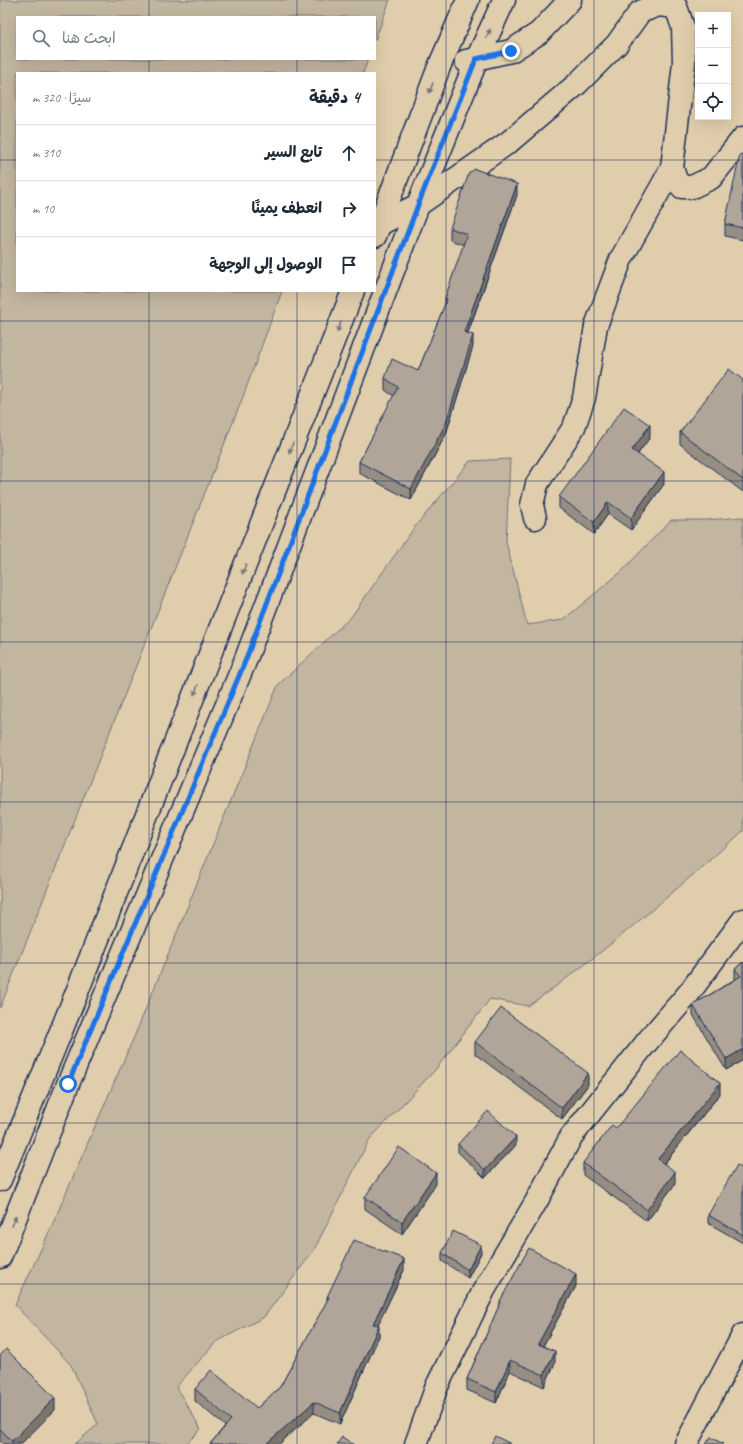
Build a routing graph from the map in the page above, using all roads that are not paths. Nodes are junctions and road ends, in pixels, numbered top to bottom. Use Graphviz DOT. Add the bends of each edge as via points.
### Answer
graph roads {
  1 [pos="468,0"];
  2 [pos="504,0"];
  3 [pos="570,0"];
  4 [pos="476,59"];
  5 [pos="439,67"];
  6 [pos="743,138"];
  7 [pos="672,168"];
  8 [pos="418,205"];
  9 [pos="377,230"];
  10 [pos="353,292"];
  11 [pos="535,518"];
  12 [pos="743,920"];
  13 [pos="0,1180"];
  14 [pos="0,1257"];
  15 [pos="743,1335"];
  16 [pos="416,1444"];
  17 [pos="686,1444"];
  1 -- 5 [label="main road"];
  4 -- 2 [label="main road, one-way"];
  3 -- 4 [label="main road" via="539,33 511,51"];
  4 -- 5 [label="main road"];
  4 -- 8 [label="main road"];
  5 -- 9 [label="main road, one-way"];
  6 -- 7 [label="main road" via="711,178 692,187 682,187 676,180"];
  7 -- 8 [label="main road" via="684,63 683,27 676,7 658,5 640,12 617,44 577,84 509,142"];
  7 -- 11 [label="main road" via="621,259 596,326 584,398 574,426 537,484 532,505"];
  8 -- 9 [label="main road"];
  14 -- 8 [label="main road, one-way" via="68,1084 244,664"];
  10 -- 13 [label="main road, one-way" via="78,992"];
  12 -- 16 [label="main road" via="689,993 571,1137 484,1290 438,1386"];
  15 -- 17 [label="main road"];
}
